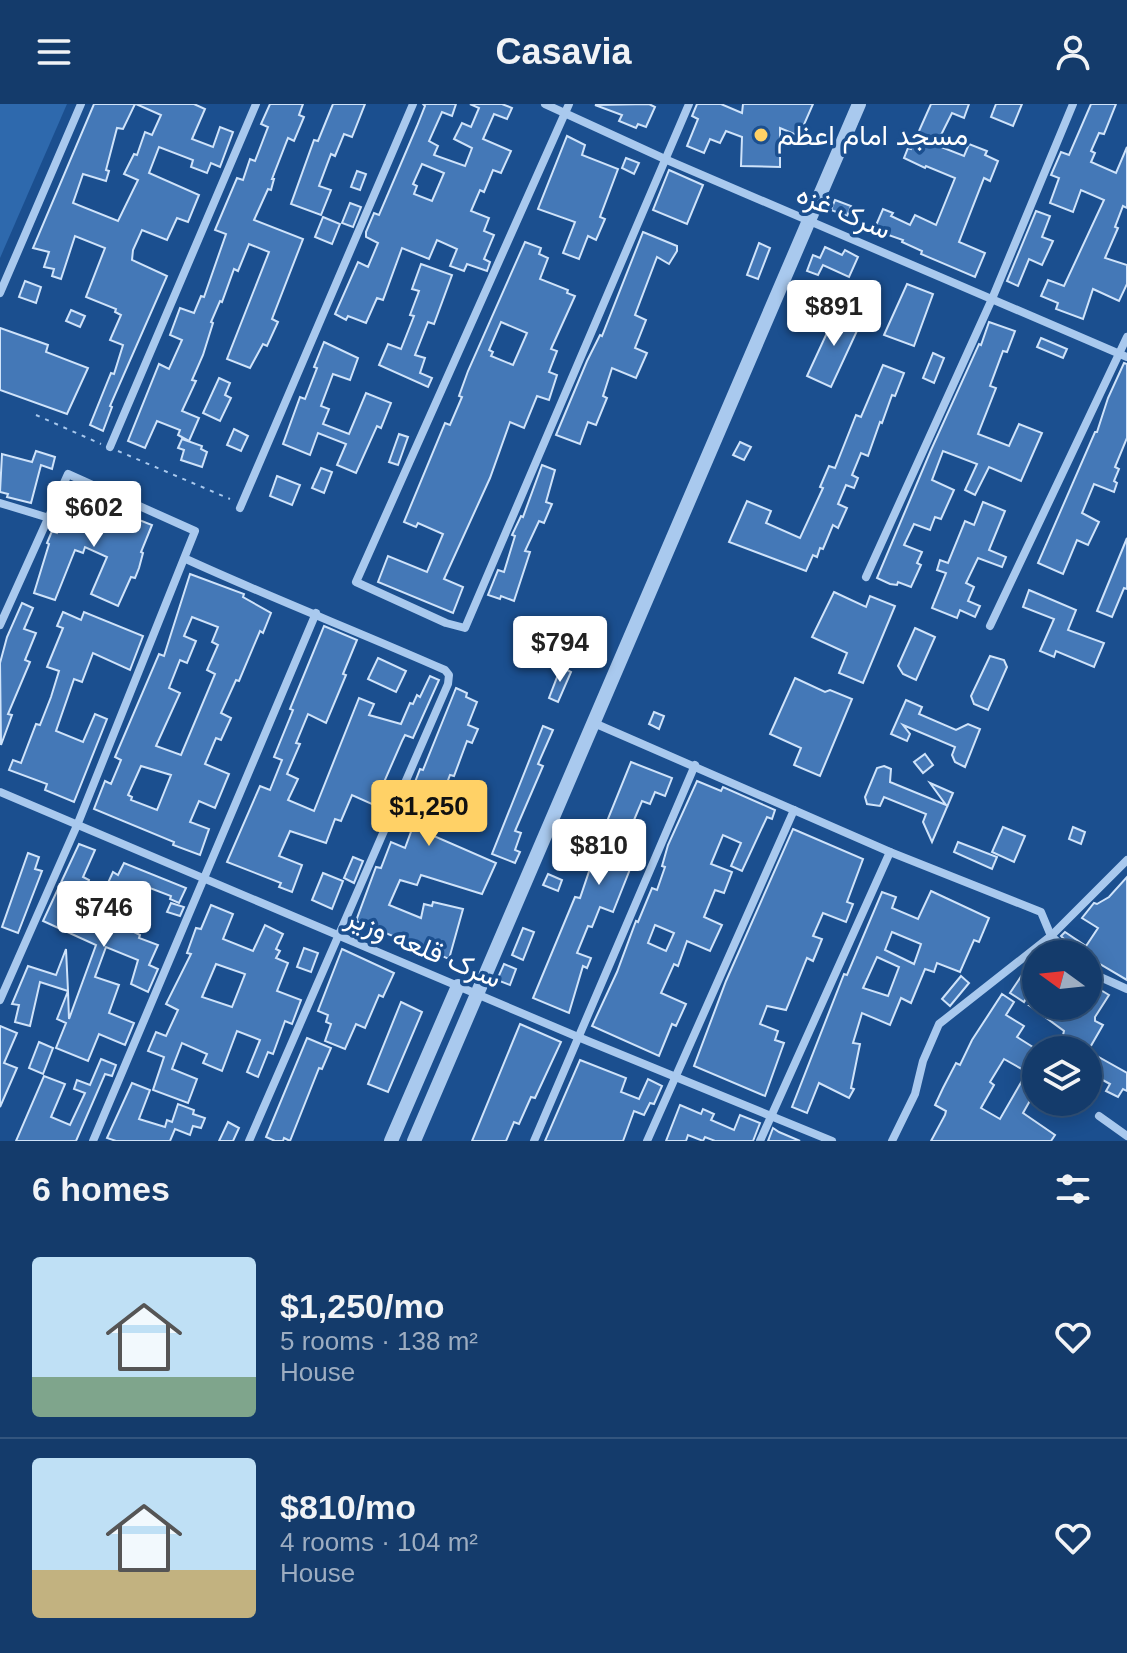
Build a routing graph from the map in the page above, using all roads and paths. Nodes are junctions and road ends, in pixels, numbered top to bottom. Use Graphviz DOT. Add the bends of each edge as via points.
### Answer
graph roads {
  1 [pos="81,104"];
  2 [pos="256,104"];
  3 [pos="413,104"];
  4 [pos="545,104"];
  5 [pos="689,104"];
  6 [pos="859,104"];
  7 [pos="1073,104"];
  8 [pos="567,108"];
  9 [pos="667,160"];
  10 [pos="809,220"];
  11 [pos="0,293"];
  12 [pos="992,299"];
  13 [pos="1127,337"];
  14 [pos="1123,356"];
  15 [pos="36,415"];
  16 [pos="110,447"];
  17 [pos="0,503"];
  18 [pos="241,506"];
  19 [pos="49,518"];
  20 [pos="186,559"];
  21 [pos="866,577"];
  22 [pos="316,613"];
  23 [pos="0,625"];
  24 [pos="990,626"];
  25 [pos="594,723"];
  26 [pos="695,765"];
  27 [pos="0,792"];
  28 [pos="794,810"];
  29 [pos="78,823"];
  30 [pos="890,852"];
  31 [pos="1127,860"];
  32 [pos="205,878"];
  33 [pos="339,935"];
  34 [pos="1051,936"];
  35 [pos="1056,940"];
  36 [pos="1102,978"];
  37 [pos="458,986"];
  38 [pos="1127,989"];
  39 [pos="477,994"];
  40 [pos="0,1000"];
  41 [pos="578,1037"];
  42 [pos="675,1075"];
  43 [pos="772,1115"];
  44 [pos="1099,1116"];
  45 [pos="1127,1136"];
  46 [pos="93,1141"];
  47 [pos="249,1141"];
  48 [pos="391,1141"];
  49 [pos="414,1141"];
  50 [pos="534,1141"];
  51 [pos="647,1141"];
  52 [pos="760,1141"];
  53 [pos="832,1141"];
  54 [pos="892,1141"];
  1 -- 11 [label="street"];
  2 -- 16 [label="street"];
  3 -- 18 [label="street"];
  4 -- 8 [label="street, سرک غزه"];
  5 -- 9 [label="street"];
  6 -- 10 [label="street"];
  7 -- 12 [label="street"];
  8 -- 9 [label="street, سرک غزه"];
  8 -- 9 [label="street" via="356,582 465,628"];
  9 -- 10 [label="street, سرک غزه"];
  10 -- 12 [label="street, سرک غزه"];
  10 -- 25 [label="street"];
  12 -- 14 [label="street, سرک غزه"];
  12 -- 21 [label="street"];
  13 -- 14 [label="street"];
  14 -- 24 [label="street"];
  15 -- 16 [label="path"];
  16 -- 18 [label="path"];
  17 -- 19 [label="street"];
  19 -- 20 [label="street" via="68,474 74,475 191,527 195,537"];
  19 -- 23 [label="street"];
  20 -- 22 [label="street"];
  20 -- 29 [label="street"];
  22 -- 32 [label="street"];
  22 -- 33 [label="street" via="449,675"];
  25 -- 26 [label="street"];
  25 -- 39 [label="street"];
  26 -- 28 [label="street"];
  26 -- 41 [label="street"];
  27 -- 29 [label="street, سرک قلعه وزیر"];
  28 -- 30 [label="street"];
  28 -- 42 [label="street"];
  29 -- 32 [label="street, سرک قلعه وزیر"];
  29 -- 40 [label="street"];
  30 -- 34 [label="street" via="1041,912"];
  30 -- 43 [label="street"];
  31 -- 34 [label="street"];
  32 -- 33 [label="street, سرک قلعه وزیر"];
  32 -- 46 [label="street"];
  33 -- 37 [label="street, سرک قلعه وزیر"];
  33 -- 47 [label="street"];
  34 -- 35 [label="street"];
  34 -- 54 [label="street" via="939,1024"];
  36 -- 38 [label="street"];
  37 -- 39 [label="street, سرک قلعه وزیر"];
  37 -- 48 [label="street"];
  39 -- 41 [label="street, سرک قلعه وزیر"];
  39 -- 49 [label="street"];
  41 -- 42 [label="street, سرک قلعه وزیر"];
  41 -- 50 [label="street"];
  42 -- 43 [label="street, سرک قلعه وزیر"];
  42 -- 51 [label="street"];
  43 -- 52 [label="street"];
  43 -- 53 [label="street, سرک قلعه وزیر"];
  44 -- 45 [label="street"];
}
